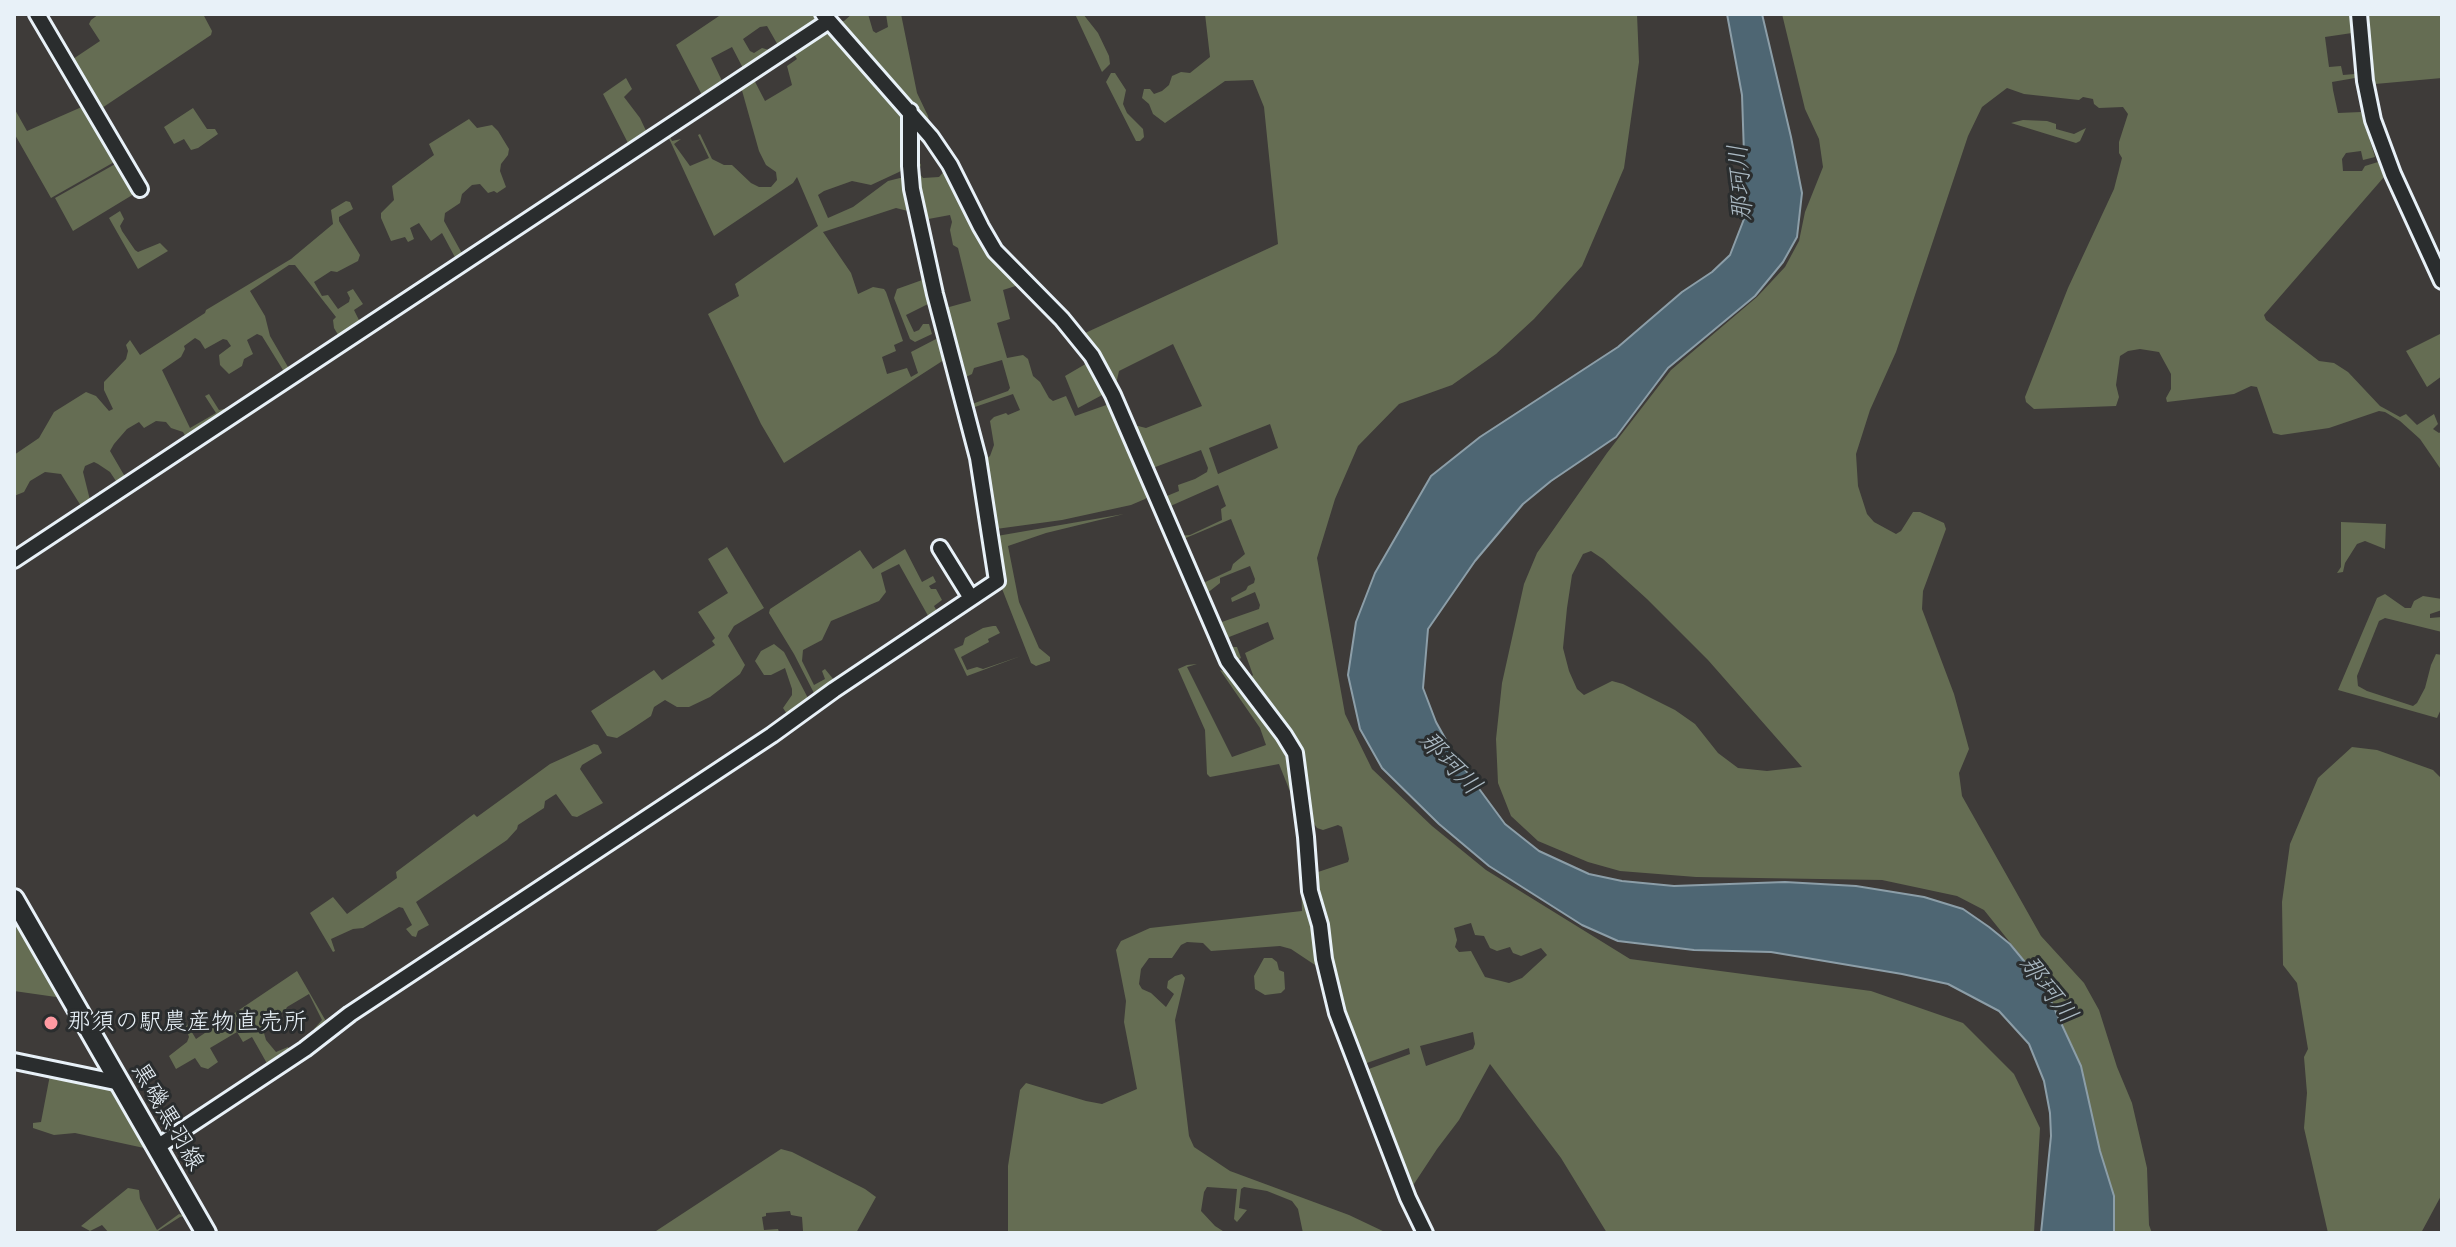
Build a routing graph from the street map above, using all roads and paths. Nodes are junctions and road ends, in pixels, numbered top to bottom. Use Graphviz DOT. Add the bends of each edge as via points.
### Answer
graph roads {
  1 [pos="37,14"];
  2 [pos="2359,14"];
  3 [pos="826,18"];
  4 [pos="910,111"];
  5 [pos="140,189"];
  6 [pos="2442,281"];
  7 [pos="940,548"];
  8 [pos="14,560"];
  9 [pos="971,598"];
  10 [pos="14,899"];
  11 [pos="14,1061"];
  12 [pos="120,1083"];
  13 [pos="157,1147"];
  14 [pos="206,1233"];
  15 [pos="1425,1233"];
  1 -- 5 [label="street"];
  2 -- 6 [label="street" via="2373,120"];
  3 -- 4 [label="street"];
  3 -- 8 [label="street"];
  4 -- 9 [label="street" via="912,189 978,458 997,581"];
  4 -- 15 [label="street" via="950,165 995,251 1062,319 1097,366 1228,661 1295,753 1310,891 1337,1013"];
  7 -- 9 [label="street"];
  9 -- 13 [label="street"];
  10 -- 12 [label="main road, 黒磯黒羽線"];
  11 -- 12 [label="street"];
  12 -- 13 [label="main road, 黒磯黒羽線"];
  13 -- 14 [label="main road, 黒磯黒羽線"];
}
